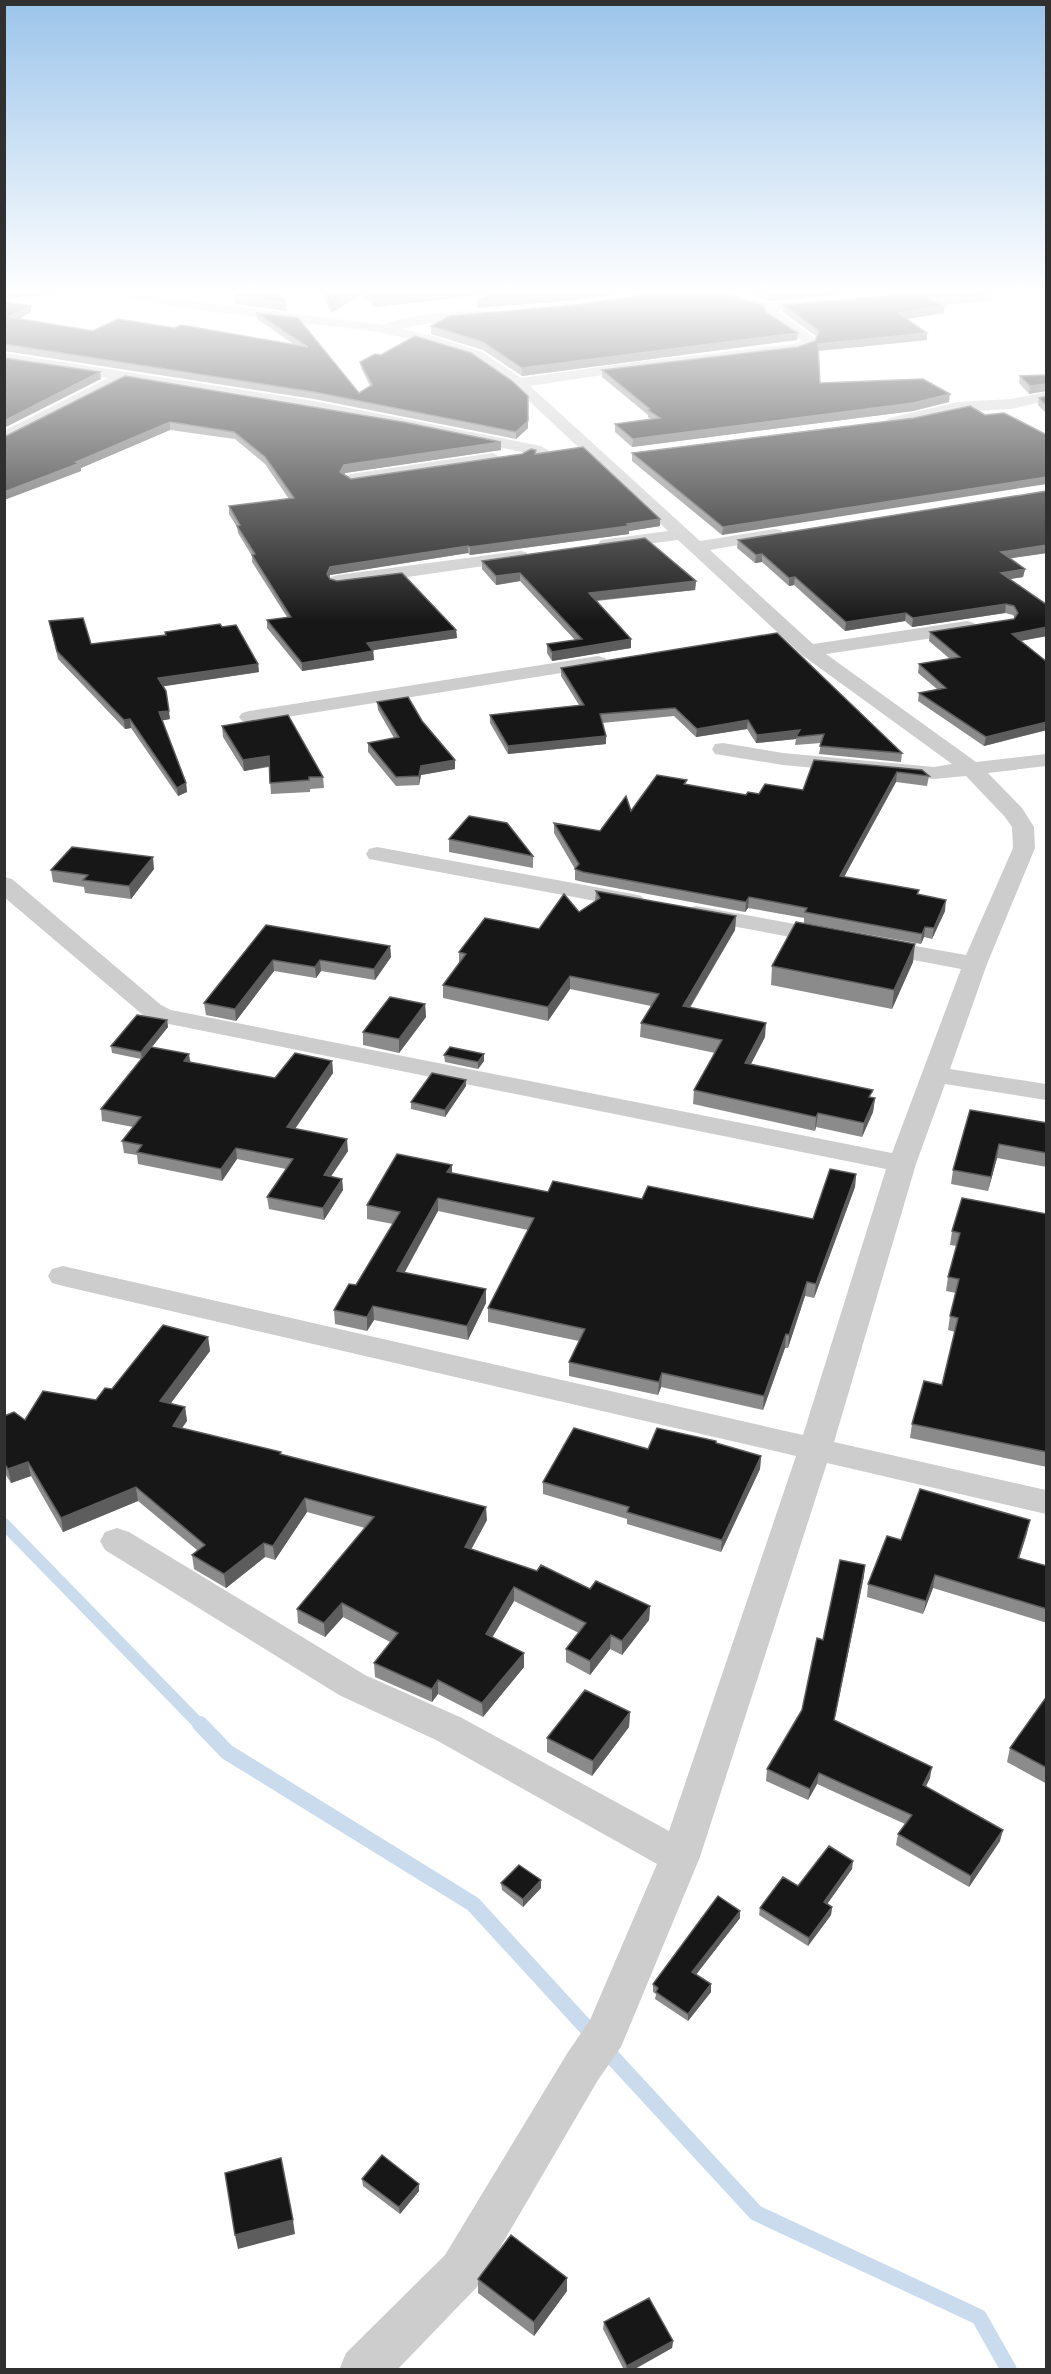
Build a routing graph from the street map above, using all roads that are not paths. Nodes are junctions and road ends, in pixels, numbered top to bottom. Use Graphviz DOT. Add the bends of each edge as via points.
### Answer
graph roads {
  1 [pos="75,401"];
  2 [pos="276,401"];
  3 [pos="539,401"];
  4 [pos="1028,401"];
  5 [pos="878,423"];
  6 [pos="4,438"];
  7 [pos="541,451"];
  8 [pos="601,453"];
  9 [pos="351,478"];
  10 [pos="790,532"];
  11 [pos="690,540"];
  12 [pos="588,547"];
  13 [pos="540,553"];
  14 [pos="338,581"];
  15 [pos="982,625"];
  16 [pos="809,651"];
  17 [pos="623,658"];
  18 [pos="249,717"];
  19 [pos="723,749"];
  20 [pos="1047,760"];
  21 [pos="972,769"];
  22 [pos="377,854"];
  23 [pos="4,884"];
  24 [pos="975,964"];
  25 [pos="934,1074"];
  26 [pos="1047,1092"];
  27 [pos="902,1164"];
  28 [pos="63,1276"];
  29 [pos="816,1447"];
  30 [pos="1047,1502"];
  31 [pos="117,1541"];
  32 [pos="680,1857"];
  33 [pos="363,2370"];
  1 -- 6 [label="street"];
  2 -- 7 [label="street"];
  3 -- 8 [label="street"];
  4 -- 5 [label="street" via="958,407"];
  7 -- 8 [label="street"];
  7 -- 9 [label="street"];
  8 -- 11 [label="street"];
  10 -- 11 [label="street"];
  11 -- 12 [label="street"];
  11 -- 16 [label="street" via="775,634"];
  13 -- 14 [label="street"];
  15 -- 16 [label="street"];
  16 -- 21 [label="street"];
  17 -- 18 [label="street"];
  19 -- 21 [label="street" via="893,770 934,773"];
  20 -- 21 [label="street"];
  21 -- 24 [label="street" via="1014,813 1023,827 1024,849"];
  22 -- 24 [label="street"];
  23 -- 27 [label="street" via="163,1016"];
  24 -- 25 [label="street"];
  25 -- 26 [label="street"];
  25 -- 27 [label="street"];
  27 -- 29 [label="street"];
  28 -- 29 [label="street"];
  29 -- 30 [label="street"];
  29 -- 32 [label="street"];
  31 -- 32 [label="street" via="352,1685 449,1729"];
  32 -- 33 [label="street" via="595,2050 461,2271"];
}
